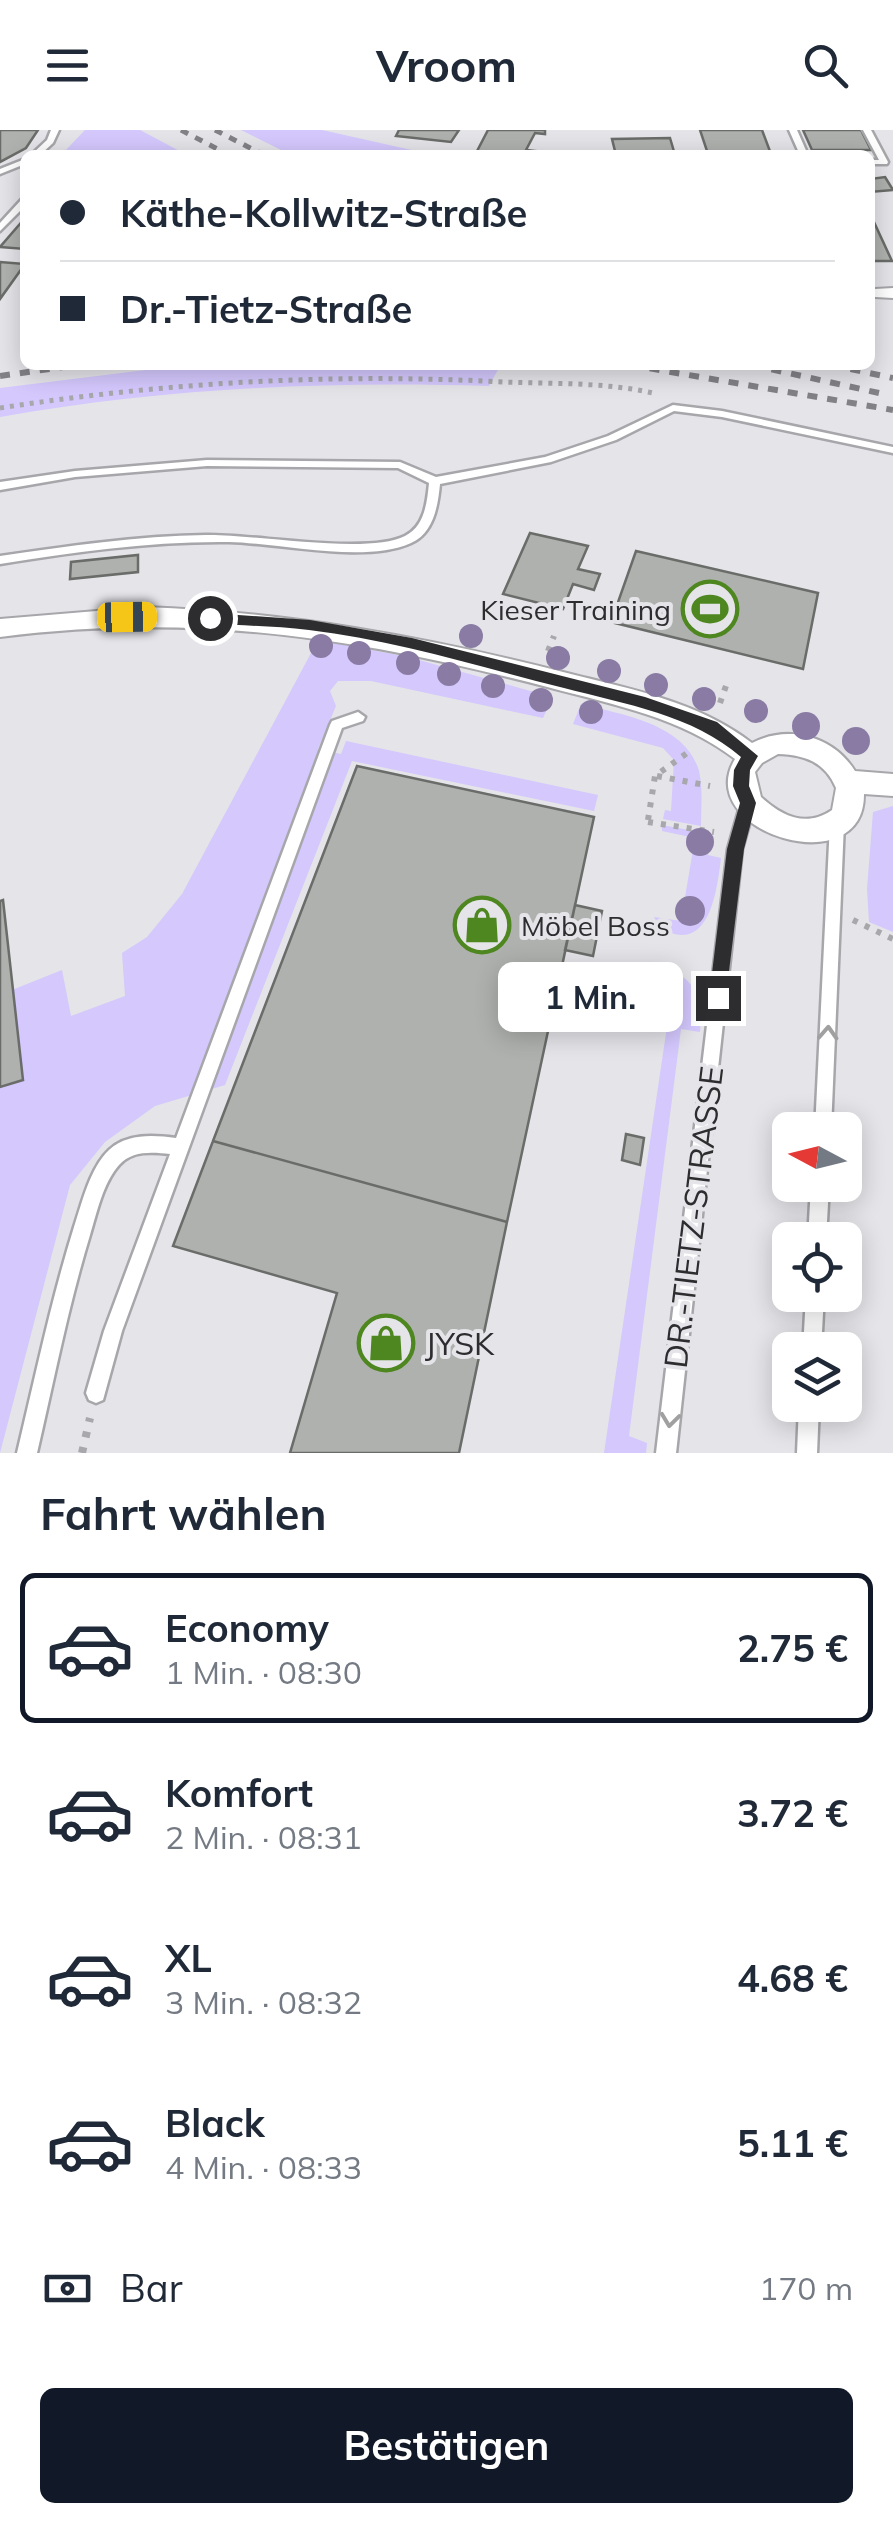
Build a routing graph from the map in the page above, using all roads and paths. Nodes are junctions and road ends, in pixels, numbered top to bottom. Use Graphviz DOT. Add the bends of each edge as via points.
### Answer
graph roads {
  1 [pos="55,130"];
  2 [pos="867,130"];
  3 [pos="40,150"];
  4 [pos="875,162"];
  5 [pos="20,206"];
  6 [pos="0,228"];
  7 [pos="0,408"];
  8 [pos="673,408"];
  9 [pos="893,450"];
  10 [pos="434,481"];
  11 [pos="0,486"];
  12 [pos="0,560"];
  13 [pos="0,628"];
  14 [pos="554,636"];
  15 [pos="546,655"];
  16 [pos="728,680"];
  17 [pos="723,693"];
  18 [pos="358,716"];
  19 [pos="690,751"];
  20 [pos="750,756"];
  21 [pos="655,776"];
  22 [pos="848,781"];
  23 [pos="710,786"];
  24 [pos="893,786"];
  25 [pos="748,803"];
  26 [pos="836,823"];
  27 [pos="714,832"];
  28 [pos="834,910"];
  29 [pos="893,939"];
  30 [pos="824,1112"];
  31 [pos="181,1148"];
  32 [pos="96,1393"];
  33 [pos="808,1422"];
  34 [pos="28,1453"];
  35 [pos="82,1453"];
  36 [pos="666,1453"];
  37 [pos="807,1453"];
  1 -- 3 [label="lane"];
  2 -- 4 [label="lane" via="884,162"];
  5 -- 6 [label="lane"];
  7 -- 8 [label="path" via="266,378 379,377 642,391"];
  8 -- 9 [label="lane"];
  8 -- 10 [label="lane" via="547,460"];
  10 -- 11 [label="lane" via="400,465 207,462"];
  10 -- 12 [label="lane" via="432,514 408,540 372,546 229,538 92,545"];
  13 -- 20 [label="street" via="183,617 348,631 645,703 712,726"];
  14 -- 15 [label="path"];
  16 -- 17 [label="path"];
  18 -- 31 [label="lane" via="337,725"];
  19 -- 21 [label="path"];
  20 -- 22 [label="street" via="775,743 797,744 837,764"];
  20 -- 25 [label="street" via="741,786"];
  21 -- 23 [label="path"];
  21 -- 27 [label="path" via="648,822"];
  22 -- 24 [label="street"];
  22 -- 26 [label="street" via="852,797"];
  25 -- 26 [label="street" via="762,819 801,832"];
  25 -- 36 [label="lane, DR.-TIETZ-STRASSE, one-way" via="735,849"];
  26 -- 28 [label="lane"];
  28 -- 29 [label="path"];
  30 -- 28 [label="lane, one-way"];
  31 -- 32 [label="lane" via="112,1331"];
  31 -- 34 [label="lane" via="136,1146 101,1172"];
  32 -- 35 [label="path"];
  33 -- 37 [label="lane"];
}
